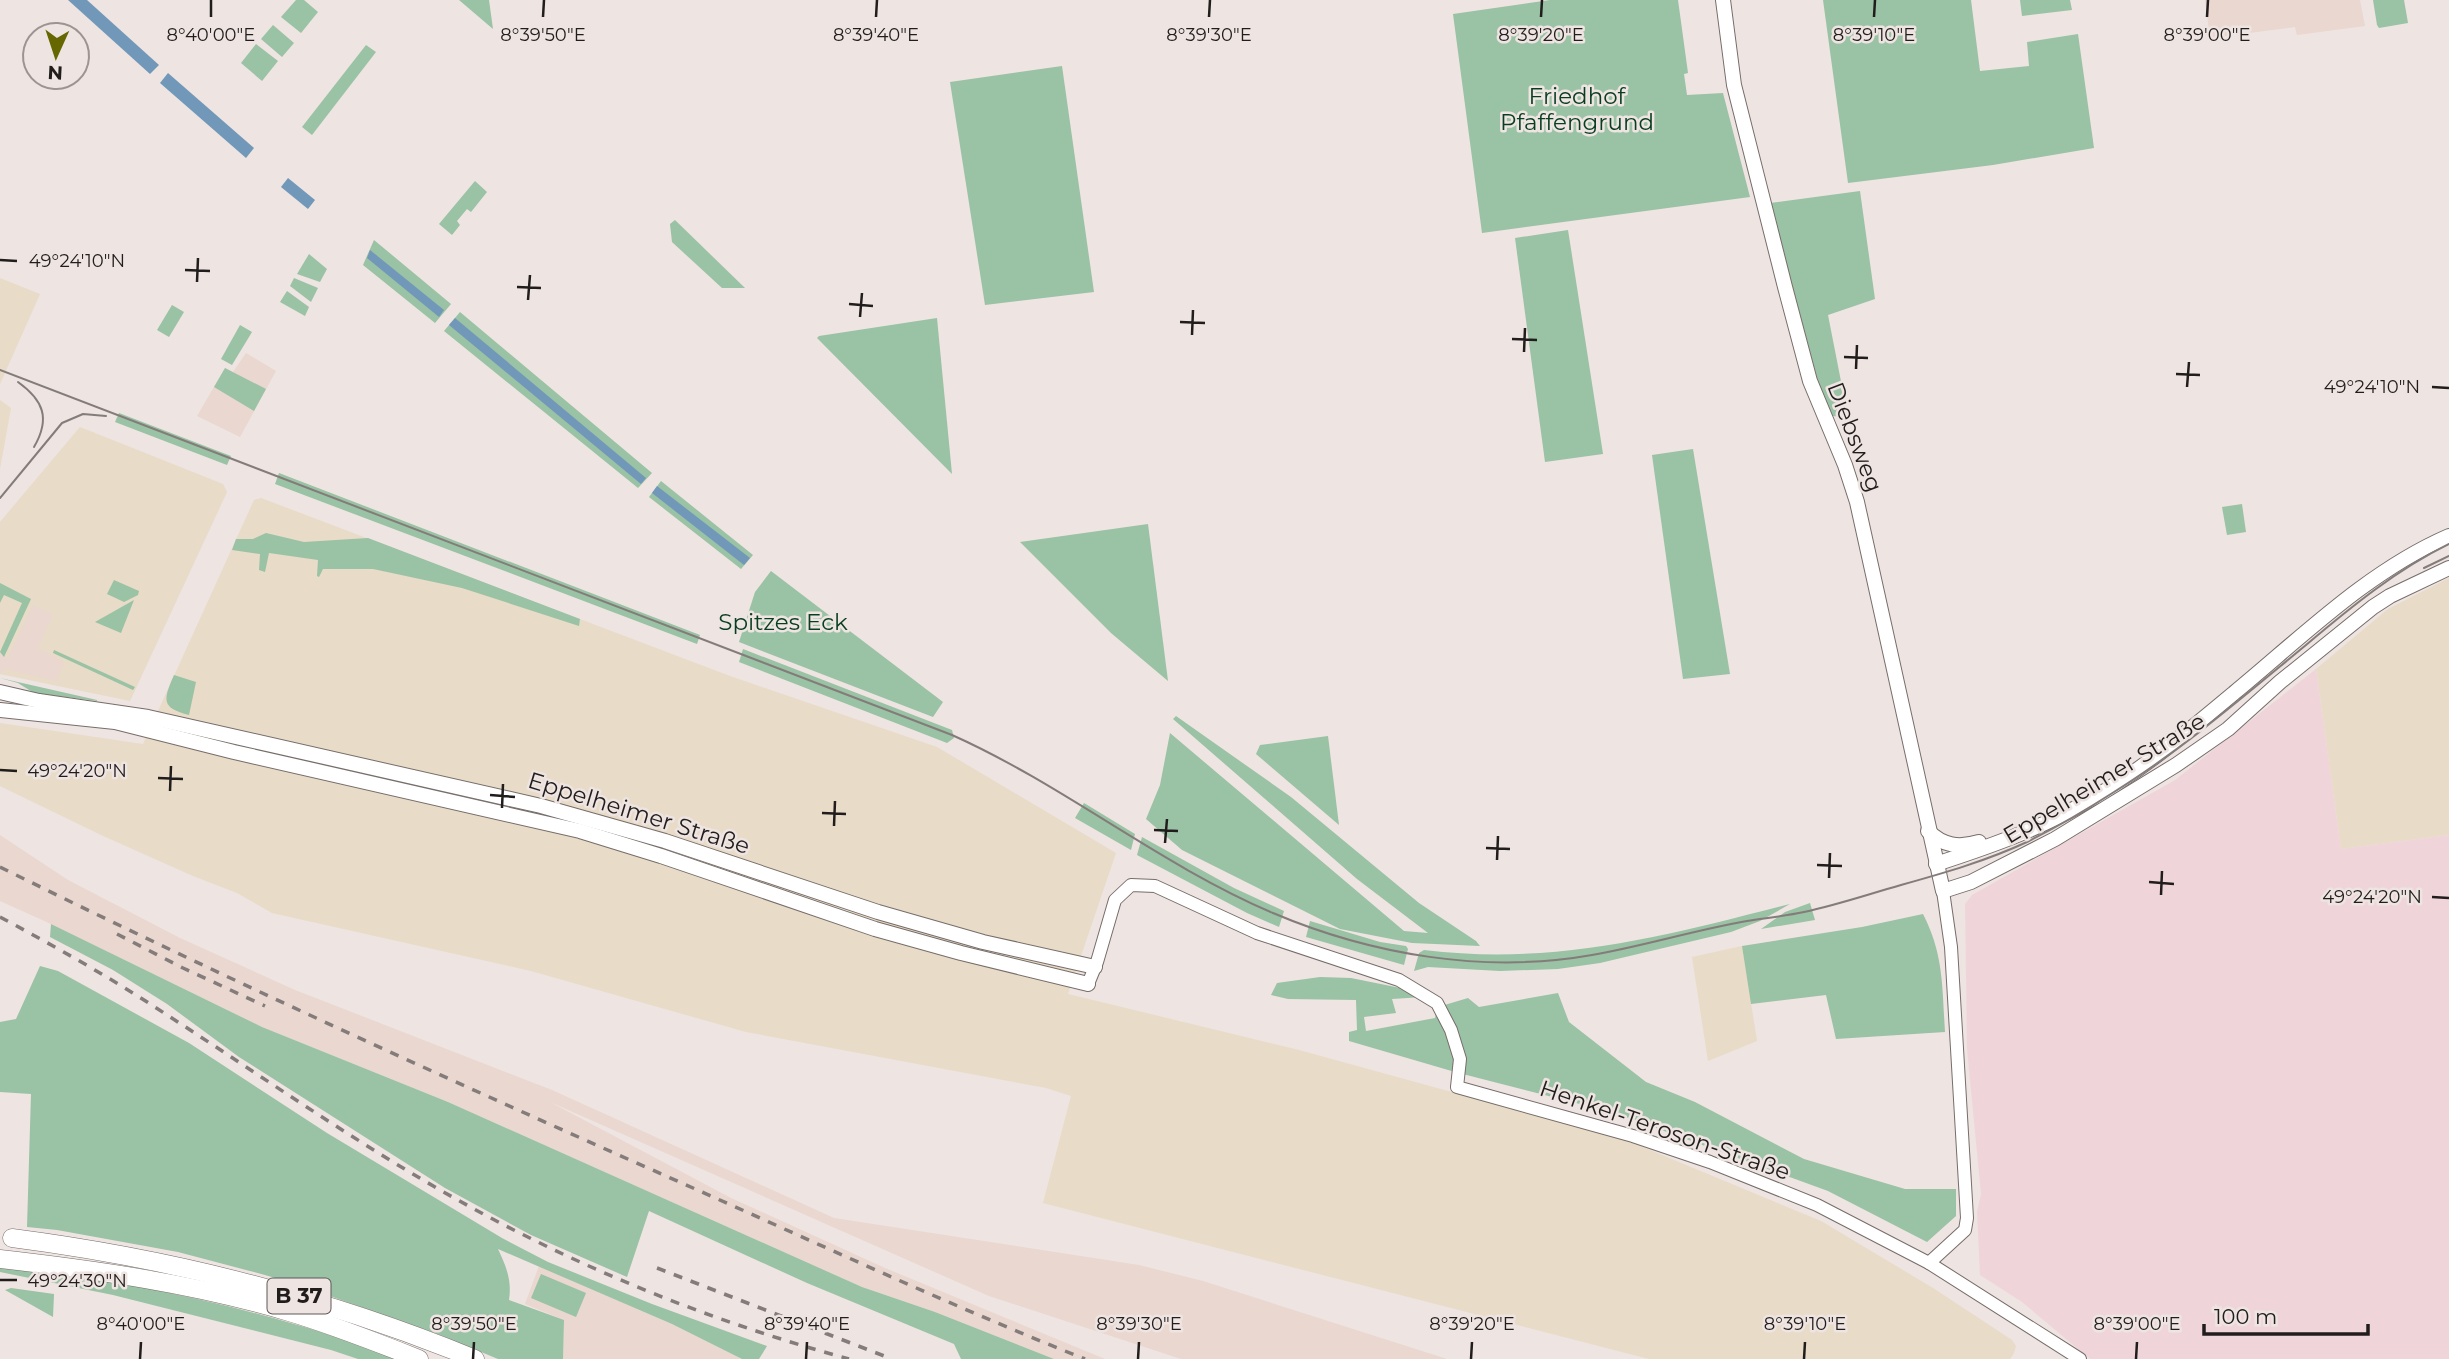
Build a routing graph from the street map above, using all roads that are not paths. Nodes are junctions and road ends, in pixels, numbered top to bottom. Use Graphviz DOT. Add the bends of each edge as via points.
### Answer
graph roads {
  1 [pos="1723,0"];
  2 [pos="2449,536"];
  3 [pos="2449,568"];
  4 [pos="0,692"];
  5 [pos="2231,696"];
  6 [pos="0,710"];
  7 [pos="2247,713"];
  8 [pos="2209,714"];
  9 [pos="2205,744"];
  10 [pos="2044,824"];
  11 [pos="1928,831"];
  12 [pos="1936,864"];
  13 [pos="1943,891"];
  14 [pos="1095,967"];
  15 [pos="1088,984"];
  16 [pos="6,1235"];
  17 [pos="0,1259"];
  18 [pos="1929,1263"];
  19 [pos="419,1359"];
  20 [pos="475,1359"];
  21 [pos="2080,1359"];
  1 -- 11 [label="main road, Diebsweg" via="1734,85 1788,300 1810,381 1857,502"];
  2 -- 5 [label="main road, Eppelheimer Straße" via="2361,589"];
  3 -- 7 [label="main road, Eppelheimer Straße" via="2373,607"];
  4 -- 14 [label="main road, Eppelheimer Straße" via="140,716 541,806 665,841 901,919"];
  5 -- 7 [label="main road"];
  5 -- 8 [label="main road, Eppelheimer Straße"];
  6 -- 15 [label="main road, Eppelheimer Straße" via="115,722 554,824 905,938"];
  7 -- 9 [label="main road, Eppelheimer Straße"];
  8 -- 9 [label="main road" via="2217,728"];
  8 -- 10 [label="main road, Eppelheimer Straße" via="2117,783"];
  9 -- 13 [label="main road, Eppelheimer Straße" via="2074,828 1981,877"];
  10 -- 11 [label="main road" via="1959,846 1940,841"];
  10 -- 12 [label="main road, Eppelheimer Straße"];
  11 -- 12 [label="main road, Diebsweg"];
  12 -- 13 [label="main road, Diebsweg"];
  13 -- 18 [label="street" via="1951,947 1965,1230"];
  14 -- 15 [label="street"];
  14 -- 18 [label="street, Henkel-Teroson-Straße" via="1115,900 1131,885 1155,886 1257,933 1399,980 1437,1003 1460,1059 1457,1087 1710,1162 1817,1205"];
  16 -- 20 [label="highway, B 37" via="186,1267 293,1294"];
  17 -- 19 [label="highway, B 37" via="113,1273 288,1312"];
  18 -- 21 [label="street, Henkel-Teroson-Straße"];
}
